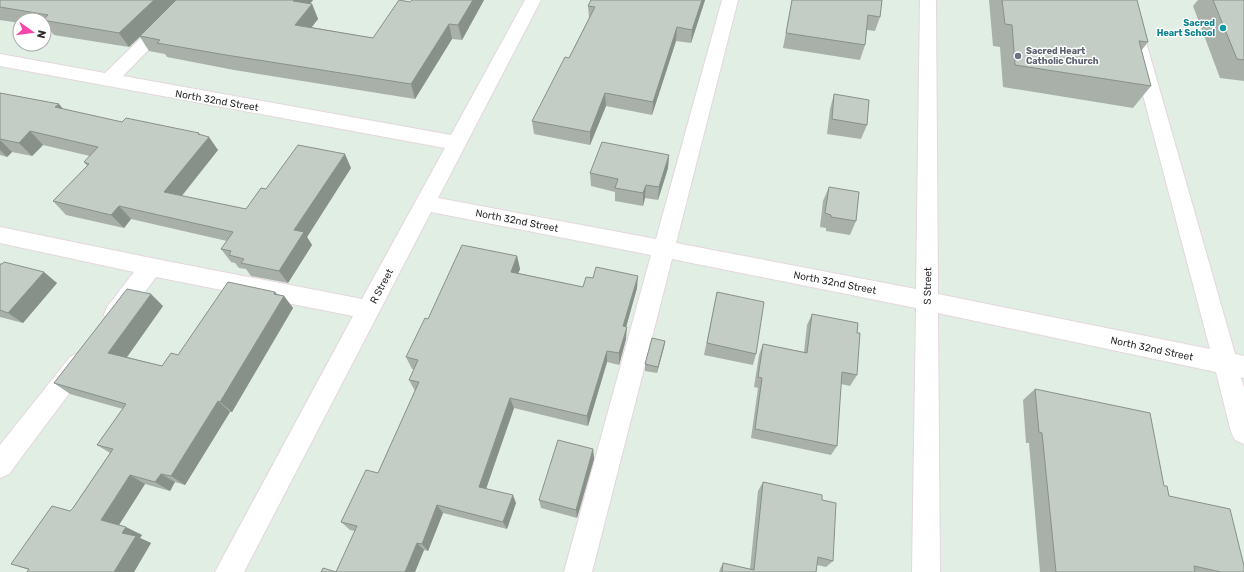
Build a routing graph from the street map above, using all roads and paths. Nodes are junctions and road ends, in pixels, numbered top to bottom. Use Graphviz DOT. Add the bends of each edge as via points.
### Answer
graph roads {
  1 [pos="189,0"];
  2 [pos="533,0"];
  3 [pos="730,0"];
  4 [pos="928,0"];
  5 [pos="1126,0"];
  6 [pos="0,60"];
  7 [pos="109,80"];
  8 [pos="457,143"];
  9 [pos="425,203"];
  10 [pos="0,235"];
  11 [pos="664,248"];
  12 [pos="151,268"];
  13 [pos="926,301"];
  14 [pos="369,310"];
  15 [pos="104,329"];
  16 [pos="90,348"];
  17 [pos="1235,366"];
  18 [pos="1244,432"];
  19 [pos="0,465"];
  20 [pos="229,572"];
  21 [pos="578,572"];
  22 [pos="926,572"];
  1 -- 7 [label="street"];
  2 -- 8 [label="street, R Street"];
  3 -- 11 [label="street"];
  4 -- 13 [label="street, S Street"];
  5 -- 17 [label="street"];
  6 -- 7 [label="street, North 32nd Street"];
  7 -- 8 [label="street, North 32nd Street"];
  8 -- 9 [label="street, R Street"];
  9 -- 11 [label="street, North 32nd Street"];
  9 -- 14 [label="street, R Street"];
  10 -- 12 [label="street"];
  11 -- 13 [label="street, North 32nd Street"];
  11 -- 21 [label="street"];
  12 -- 14 [label="street"];
  12 -- 15 [label="street"];
  13 -- 17 [label="street, North 32nd Street"];
  13 -- 22 [label="street, S Street"];
  14 -- 20 [label="street, R Street"];
  16 -- 19 [label="street"];
  17 -- 18 [label="street"];
}
